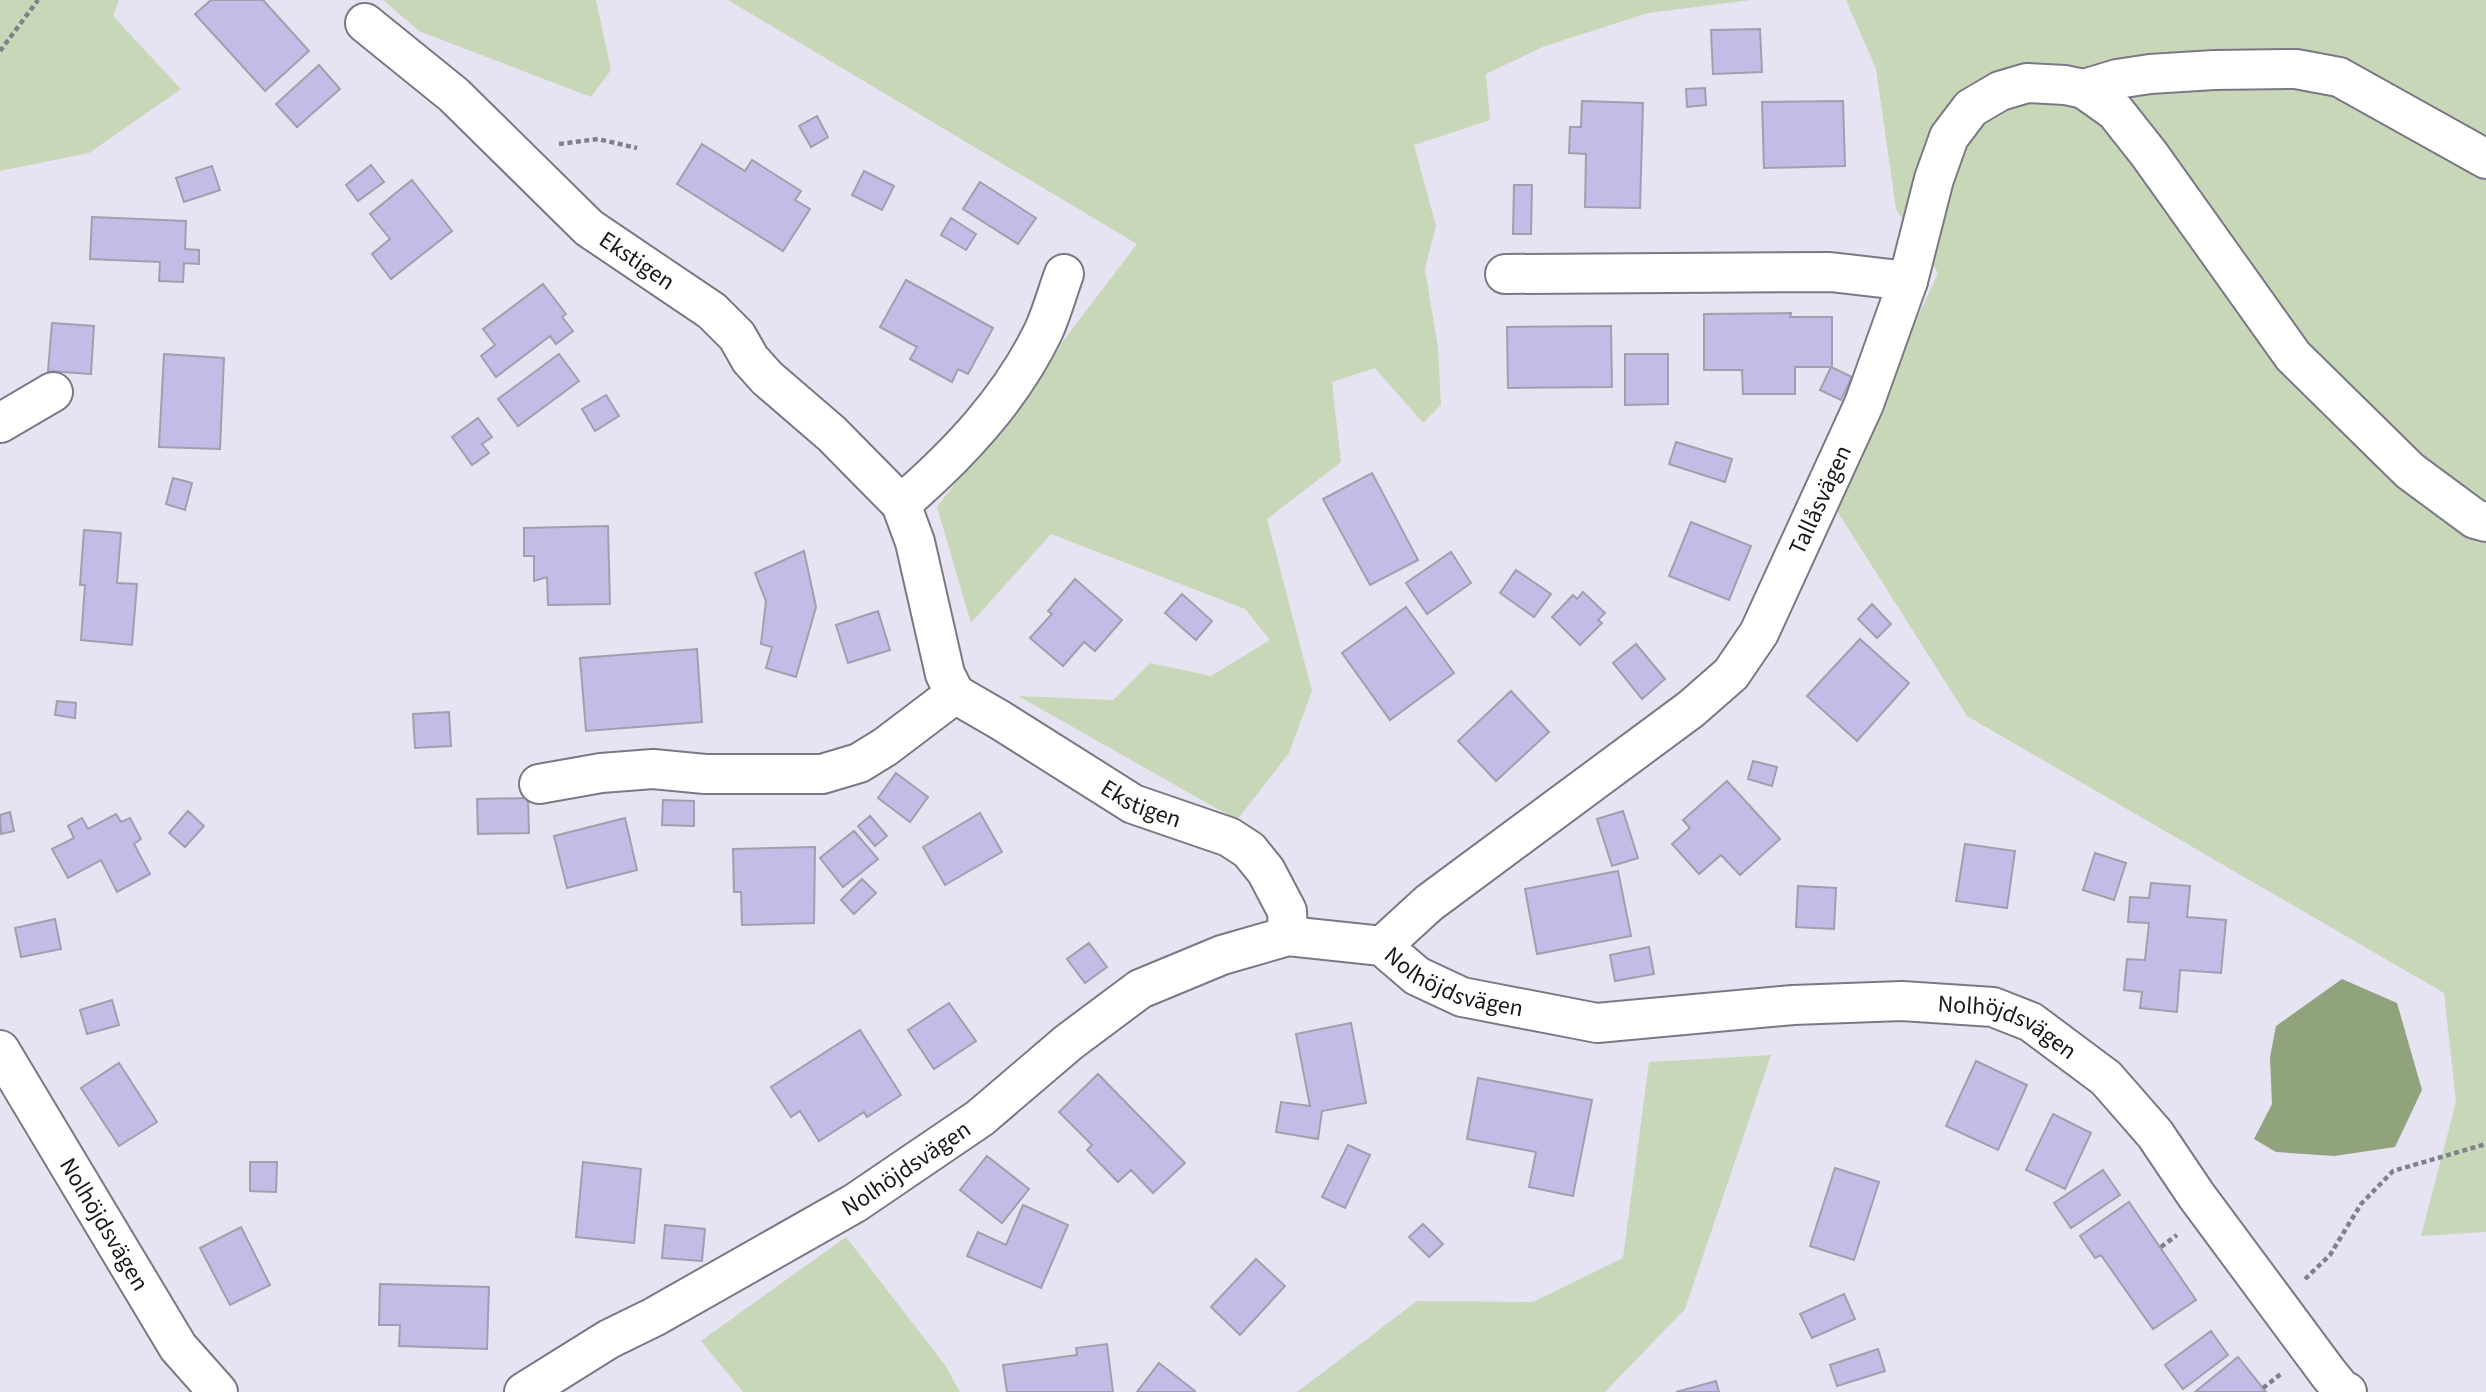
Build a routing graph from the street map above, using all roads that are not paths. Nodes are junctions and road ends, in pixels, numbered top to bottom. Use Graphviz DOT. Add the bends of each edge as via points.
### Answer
graph roads {
  1 [pos="365,23"];
  2 [pos="2084,89"];
  3 [pos="2486,159"];
  4 [pos="1064,274"];
  5 [pos="1505,274"];
  6 [pos="1908,281"];
  7 [pos="53,392"];
  8 [pos="0,423"];
  9 [pos="901,503"];
  10 [pos="2486,522"];
  11 [pos="955,694"];
  12 [pos="539,784"];
  13 [pos="1288,936"];
  14 [pos="1382,946"];
  15 [pos="0,1050"];
  16 [pos="2344,1391"];
  17 [pos="218,1392"];
  18 [pos="524,1392"];
  1 -- 9 [label="street, Ekstigen" via="454,95 589,228 712,311 767,378"];
  2 -- 3 [label="street" via="2150,74 2296,69 2339,77"];
  2 -- 6 [label="street, Tallåsvägen" via="2027,83 2000,91 1971,108 1949,137"];
  2 -- 10 [label="street" via="2115,111 2293,356 2410,471 2475,519"];
  4 -- 9 [label="street" via="1043,330 1007,392 978,429"];
  5 -- 6 [label="street" via="1830,272"];
  6 -- 14 [label="street, Tallåsvägen" via="1864,404 1759,633 1731,674 1680,717 1429,902"];
  7 -- 8 [label="street"];
  9 -- 11 [label="street, Ekstigen" via="915,542 945,674"];
  11 -- 12 [label="street" via="885,747 859,762 822,774 653,769"];
  11 -- 13 [label="street, Ekstigen" via="1133,804 1229,837 1249,850 1287,911"];
  13 -- 14 [label="street, Nolhöjdsvägen"];
  13 -- 18 [label="street, Nolhöjdsvägen" via="1222,955 1140,989 980,1118 855,1203 609,1339"];
  14 -- 16 [label="street, Nolhöjdsvägen" via="1417,976 1462,998 1597,1023 1793,1005 1902,1001 1993,1007 2031,1022 2106,1078 2155,1134"];
  15 -- 17 [label="street, Nolhöjdsvägen" via="178,1347"];
}
